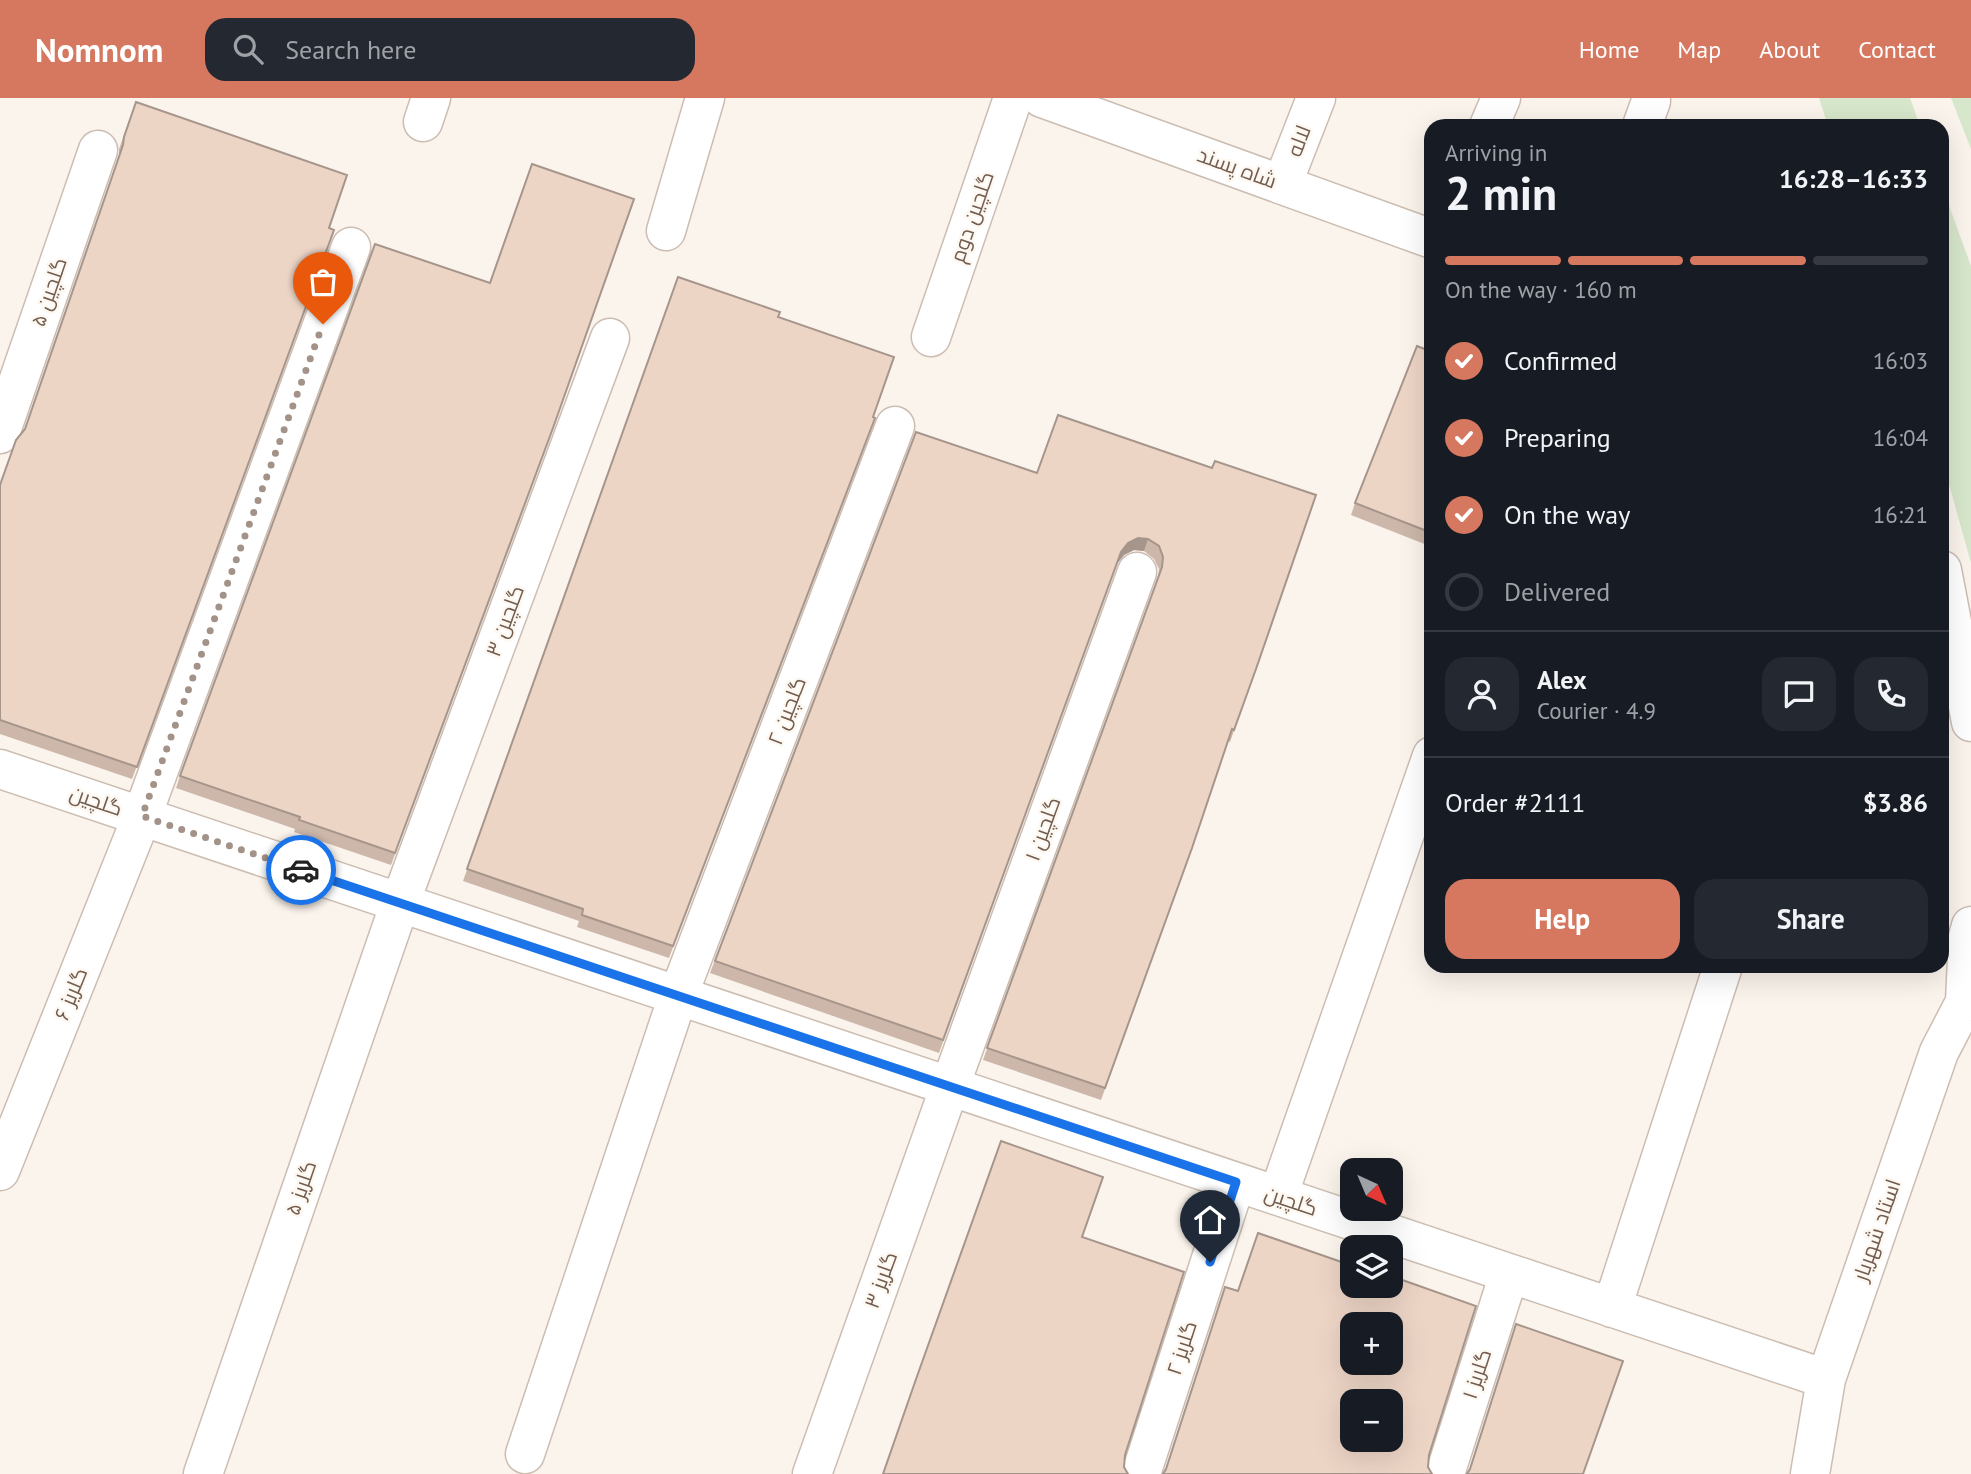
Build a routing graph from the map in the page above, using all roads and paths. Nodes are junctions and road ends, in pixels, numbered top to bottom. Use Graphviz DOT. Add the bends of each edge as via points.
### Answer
graph roads {
  1 [pos="705,98"];
  2 [pos="1013,98"];
  3 [pos="1042,98"];
  4 [pos="1316,98"];
  5 [pos="1501,98"];
  6 [pos="1492,119"];
  7 [pos="98,149"];
  8 [pos="1282,185"];
  9 [pos="666,231"];
  10 [pos="1424,236"];
  11 [pos="351,247"];
  12 [pos="931,337"];
  13 [pos="610,338"];
  14 [pos="895,426"];
  15 [pos="0,434"];
  16 [pos="1137,572"];
  17 [pos="1949,607"];
  18 [pos="1971,722"];
  19 [pos="0,769"];
  20 [pos="1424,779"];
  21 [pos="142,816"];
  22 [pos="400,903"];
  23 [pos="1971,926"];
  24 [pos="1721,973"];
  25 [pos="678,996"];
  26 [pos="1968,999"];
  27 [pos="950,1086"];
  28 [pos="0,1171"];
  29 [pos="1236,1182"];
  30 [pos="1278,1196"];
  31 [pos="1509,1273"];
  32 [pos="1612,1308"];
  33 [pos="1826,1379"];
  34 [pos="525,1454"];
  35 [pos="203,1474"];
  36 [pos="812,1474"];
  37 [pos="1141,1474"];
  38 [pos="1444,1474"];
  39 [pos="1810,1474"];
  1 -- 9 [label="street"];
  2 -- 12 [label="street, گلچین دوم"];
  3 -- 8 [label="street, شاه پسند"];
  4 -- 8 [label="street, لاله"];
  5 -- 6 [label="street"];
  7 -- 15 [label="street, گلچین ۵"];
  8 -- 10 [label="street, شاه پسند"];
  11 -- 21 [label="street, گلریز ۶"];
  13 -- 22 [label="street, گلچین ۳"];
  14 -- 25 [label="street, گلچین ۲"];
  16 -- 27 [label="street, گلچین ۱"];
  17 -- 18 [label="street"];
  19 -- 21 [label="street, گلچین"];
  20 -- 30 [label="street"];
  21 -- 22 [label="street, گلچین"];
  21 -- 28 [label="street, گلریز ۶"];
  22 -- 25 [label="street, گلچین"];
  22 -- 35 [label="street, گلریز ۵"];
  23 -- 26 [label="street"];
  24 -- 32 [label="street"];
  25 -- 27 [label="street, گلچین"];
  25 -- 34 [label="street, گلچین ۲"];
  26 -- 33 [label="street, استاد شهریار" via="1939,1052"];
  27 -- 29 [label="street, گلچین"];
  27 -- 36 [label="street, گلریز ۳"];
  29 -- 30 [label="street, گلچین"];
  29 -- 37 [label="street, گلریز ۲"];
  30 -- 31 [label="street, گلچین"];
  31 -- 32 [label="street, گلچین"];
  31 -- 38 [label="street, گلریز ۱"];
  32 -- 33 [label="street, گلچین"];
  33 -- 39 [label="street, استاد شهریار"];
}
